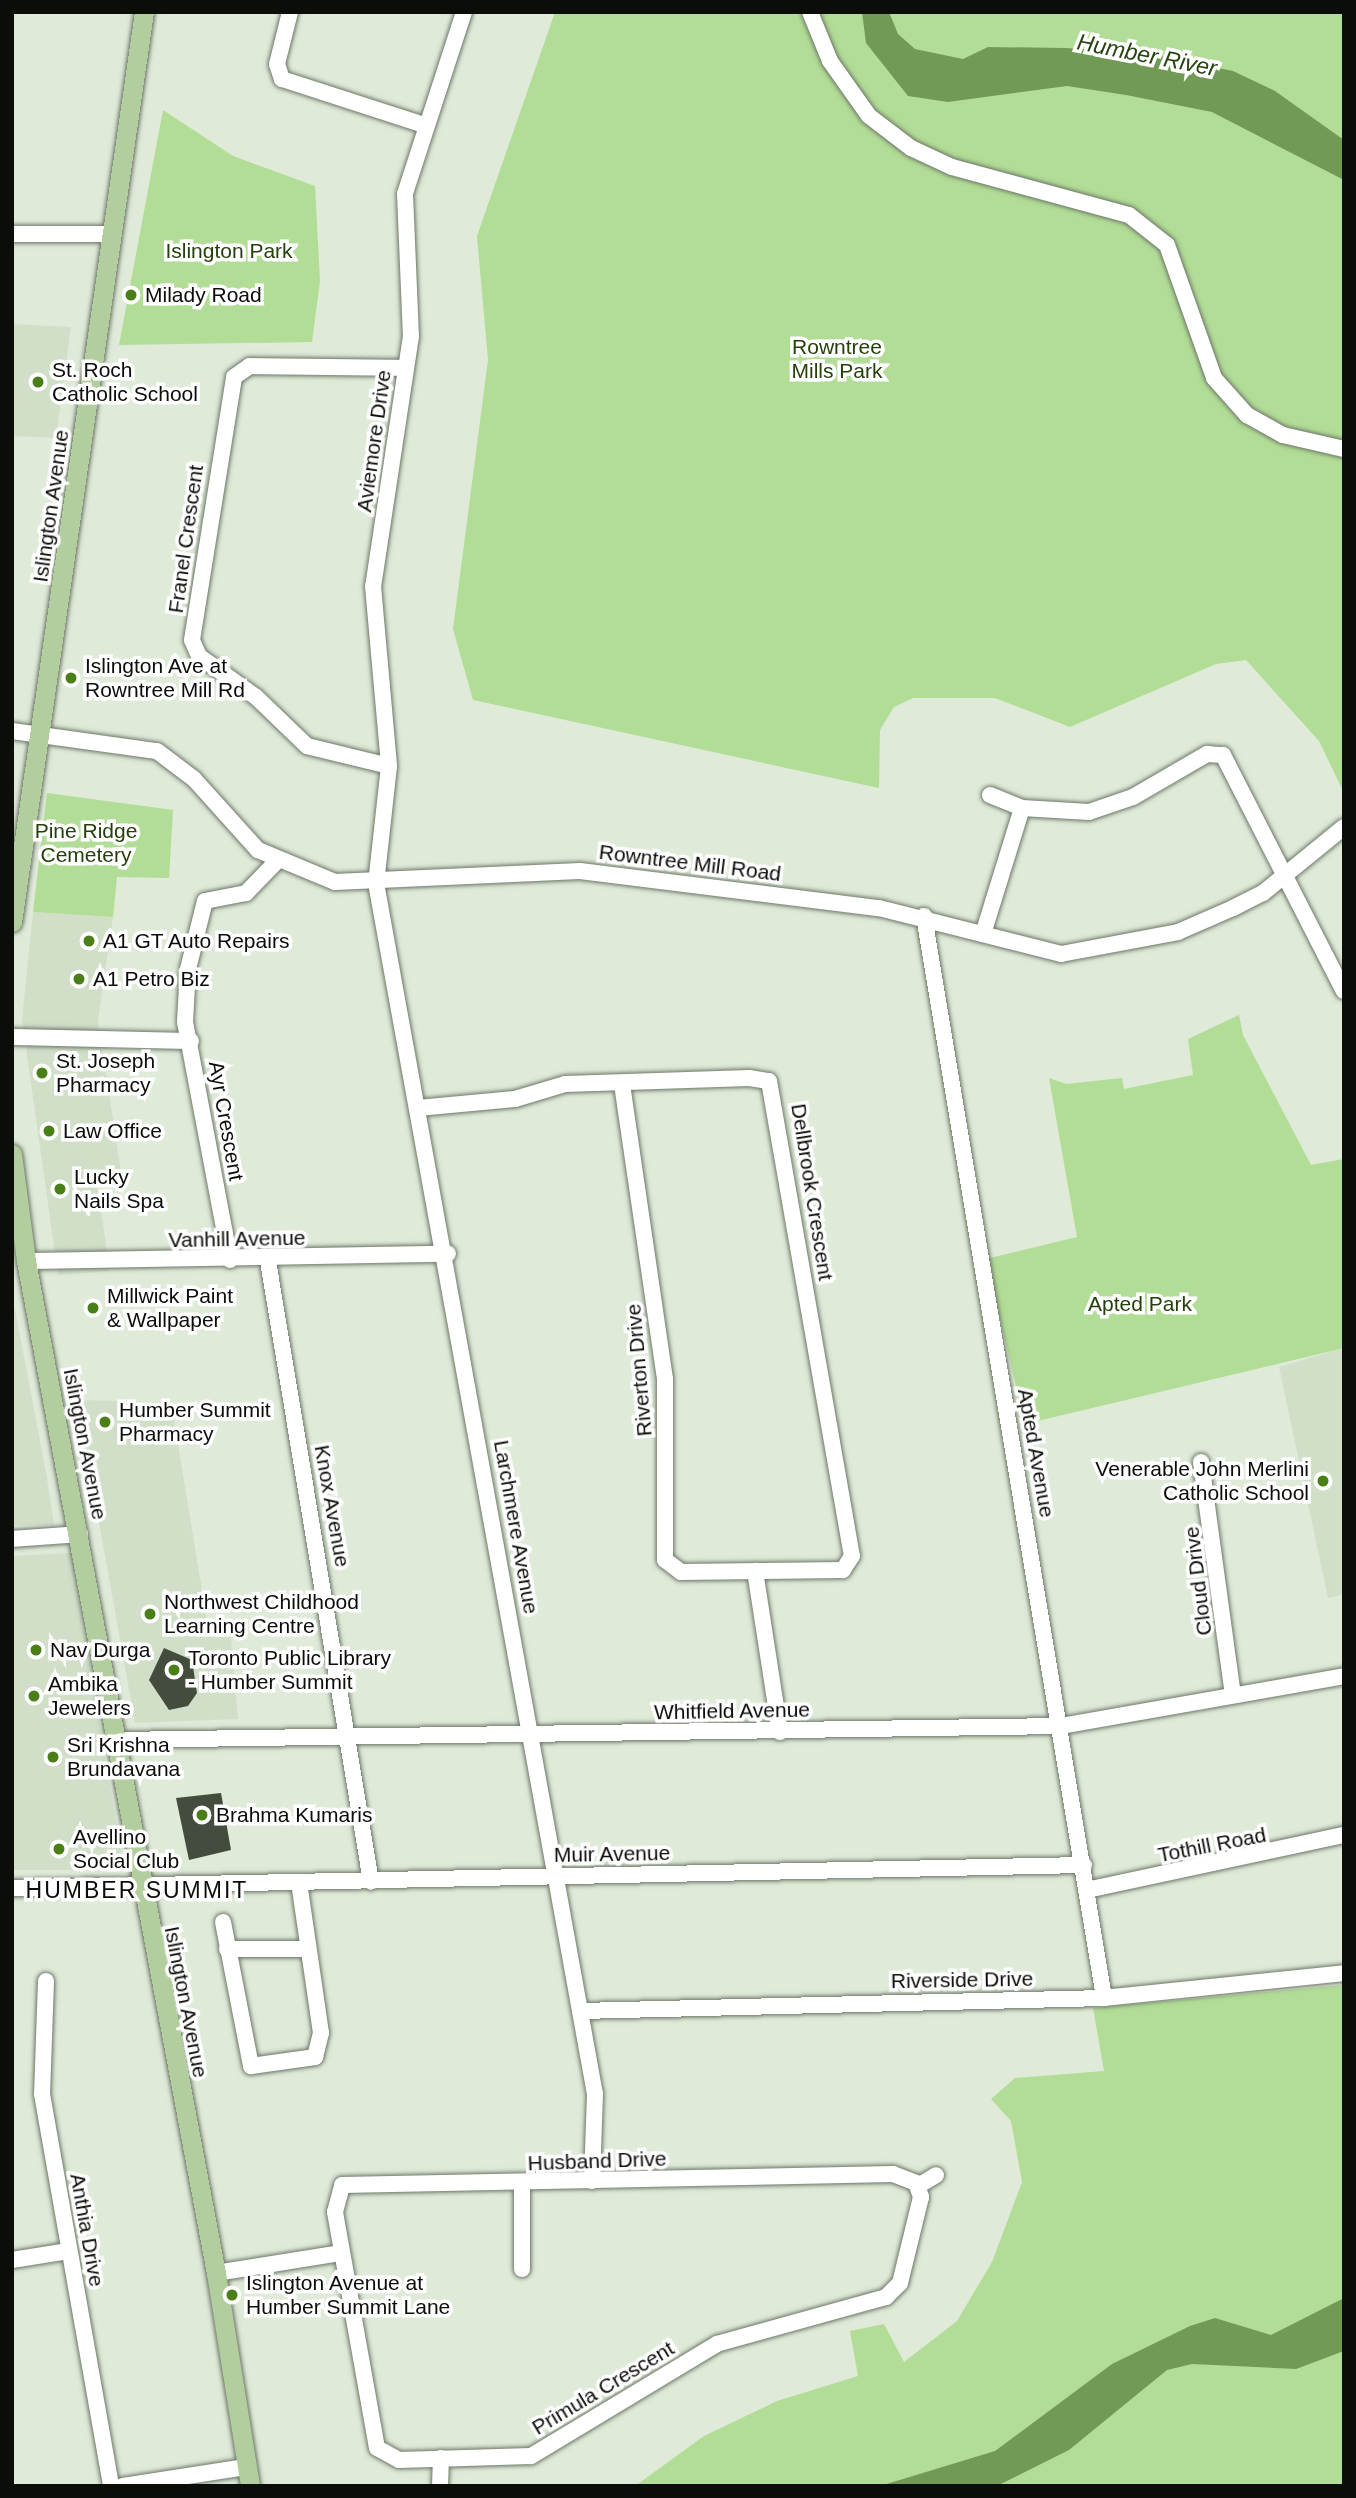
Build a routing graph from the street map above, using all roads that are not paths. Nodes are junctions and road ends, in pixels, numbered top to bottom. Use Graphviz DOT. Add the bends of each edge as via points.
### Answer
graph roads {
  1 [pos="145,12"];
  2 [pos="290,12"];
  3 [pos="464,12"];
  4 [pos="810,12"];
  5 [pos="424,125"];
  6 [pos="12,234"];
  7 [pos="113,234"];
  8 [pos="406,368"];
  9 [pos="1344,449"];
  10 [pos="12,731"];
  11 [pos="41,733"];
  12 [pos="389,766"];
  13 [pos="990,795"];
  14 [pos="1022,808"];
  15 [pos="1344,827"];
  16 [pos="276,862"];
  17 [pos="1285,877"];
  18 [pos="376,883"];
  19 [pos="924,916"];
  20 [pos="12,922"];
  21 [pos="983,934"];
  22 [pos="1344,991"];
  23 [pos="12,1037"];
  24 [pos="191,1041"];
  25 [pos="622,1083"];
  26 [pos="418,1108"];
  27 [pos="12,1154"];
  28 [pos="448,1254"];
  29 [pos="230,1260"];
  30 [pos="26,1261"];
  31 [pos="268,1261"];
  32 [pos="1201,1462"];
  33 [pos="80,1534"];
  34 [pos="12,1539"];
  35 [pos="755,1571"];
  36 [pos="1344,1676"];
  37 [pos="1233,1695"];
  38 [pos="1061,1726"];
  39 [pos="780,1732"];
  40 [pos="531,1734"];
  41 [pos="117,1740"];
  42 [pos="351,1740"];
  43 [pos="1344,1835"];
  44 [pos="1084,1865"];
  45 [pos="555,1877"];
  46 [pos="371,1882"];
  47 [pos="299,1883"];
  48 [pos="140,1887"];
  49 [pos="12,1888"];
  50 [pos="1087,1890"];
  51 [pos="223,1922"];
  52 [pos="228,1949"];
  53 [pos="306,1949"];
  54 [pos="1344,1973"];
  55 [pos="46,1981"];
  56 [pos="1104,1998"];
  57 [pos="580,2011"];
  58 [pos="936,2175"];
  59 [pos="592,2181"];
  60 [pos="522,2185"];
  61 [pos="919,2188"];
  62 [pos="68,2251"];
  63 [pos="341,2253"];
  64 [pos="12,2260"];
  65 [pos="522,2269"];
  66 [pos="216,2273"];
  67 [pos="440,2458"];
  68 [pos="248,2476"];
  69 [pos="111,2486"];
  70 [pos="123,2486"];
  71 [pos="440,2486"];
  1 -- 7 [label="main road, Islington Avenue"];
  2 -- 5 [label="street" via="277,64 282,79"];
  3 -- 5 [label="street, Aviemore Drive"];
  4 -- 9 [label="street" via="830,61 869,116 911,148 951,167 1129,215 1167,245 1214,379 1247,415 1283,435"];
  5 -- 8 [label="street, Aviemore Drive" via="403,217 411,310"];
  6 -- 7 [label="street"];
  7 -- 11 [label="main road, Islington Avenue"];
  8 -- 12 [label="street, Aviemore Drive" via="373,586"];
  8 -- 12 [label="street, Franel Crescent" via="279,364 250,366 234,377 192,640 199,656 256,697 307,746"];
  10 -- 11 [label="street, Rowntree Mill Road"];
  11 -- 16 [label="street, Rowntree Mill Road" via="158,751 194,779 241,834"];
  11 -- 20 [label="main road, Islington Avenue"];
  12 -- 18 [label="street, Aviemore Drive"];
  13 -- 14 [label="street"];
  14 -- 17 [label="street" via="1100,810 1207,754 1223,755"];
  14 -- 21 [label="street"];
  15 -- 17 [label="street, Rowntree Mill Road"];
  16 -- 18 [label="street, Rowntree Mill Road" via="335,882"];
  16 -- 24 [label="street" via="246,893 212,897 200,907 185,1000"];
  17 -- 21 [label="street, Rowntree Mill Road" via="1178,932 1098,950 1048,953"];
  17 -- 22 [label="street"];
  18 -- 19 [label="street, Rowntree Mill Road" via="548,869"];
  18 -- 26 [label="street, Larchmere Avenue"];
  19 -- 21 [label="street, Rowntree Mill Road"];
  19 -- 38 [label="street, Apted Avenue"];
  23 -- 24 [label="street, Ayr Crescent"];
  24 -- 29 [label="street, Ayr Crescent"];
  25 -- 26 [label="street, Dellbrook Crescent" via="565,1084 516,1099"];
  25 -- 35 [label="street, Riverton Drive" via="665,1379 665,1560 681,1573"];
  25 -- 35 [label="street, Dellbrook Crescent" via="760,1077 774,1091 852,1556 839,1571"];
  26 -- 28 [label="street, Larchmere Avenue"];
  27 -- 30 [label="main road, Islington Avenue"];
  28 -- 31 [label="street, Vanhill Avenue"];
  28 -- 40 [label="street, Larchmere Avenue"];
  29 -- 30 [label="street, Vanhill Avenue"];
  29 -- 31 [label="street, Vanhill Avenue"];
  30 -- 33 [label="main road, Islington Avenue"];
  31 -- 42 [label="street, Knox Avenue"];
  32 -- 37 [label="street, Cloud Drive"];
  33 -- 34 [label="street"];
  33 -- 41 [label="main road, Islington Avenue"];
  35 -- 39 [label="street"];
  36 -- 37 [label="street, Whitfield Avenue"];
  37 -- 38 [label="street, Whitfield Avenue"];
  38 -- 39 [label="street, Whitfield Avenue"];
  38 -- 44 [label="street, Apted Avenue"];
  39 -- 40 [label="street, Whitfield Avenue"];
  40 -- 42 [label="street, Whitfield Avenue"];
  40 -- 45 [label="street, Larchmere Avenue"];
  41 -- 42 [label="street, Whitfield Avenue"];
  41 -- 48 [label="main road, Islington Avenue"];
  42 -- 46 [label="street, Knox Avenue"];
  43 -- 50 [label="street, Tothill Road"];
  44 -- 45 [label="street, Muir Avenue"];
  44 -- 50 [label="street, Apted Avenue"];
  45 -- 46 [label="street, Muir Avenue"];
  45 -- 57 [label="street, Larchmere Avenue"];
  46 -- 47 [label="street, Muir Avenue"];
  47 -- 48 [label="street, Muir Avenue"];
  47 -- 53 [label="street"];
  48 -- 49 [label="street, Muir Avenue"];
  48 -- 66 [label="main road, Islington Avenue"];
  50 -- 56 [label="street, Apted Avenue"];
  51 -- 52 [label="street"];
  52 -- 53 [label="street"];
  52 -- 53 [label="street" via="251,2066 315,2057 321,2033"];
  54 -- 56 [label="street, Riverside Drive"];
  55 -- 62 [label="street, Anthia Drive" via="41,2094"];
  56 -- 57 [label="street, Riverside Drive"];
  57 -- 59 [label="street, Larchmere Avenue" via="595,2094"];
  58 -- 61 [label="street"];
  59 -- 60 [label="street, Husband Drive"];
  59 -- 61 [label="street, Husband Drive" via="893,2174"];
  60 -- 63 [label="street, Husband Drive" via="350,2182 333,2199"];
  60 -- 65 [label="street"];
  61 -- 67 [label="street, Primula Crescent" via="900,2283 886,2297 717,2344 539,2453"];
  62 -- 64 [label="street"];
  62 -- 69 [label="street, Anthia Drive"];
  63 -- 66 [label="street"];
  63 -- 67 [label="street, Primula Crescent" via="377,2448 389,2459"];
  66 -- 68 [label="main road, Islington Avenue"];
  67 -- 71 [label="street"];
  68 -- 70 [label="street"];
}
